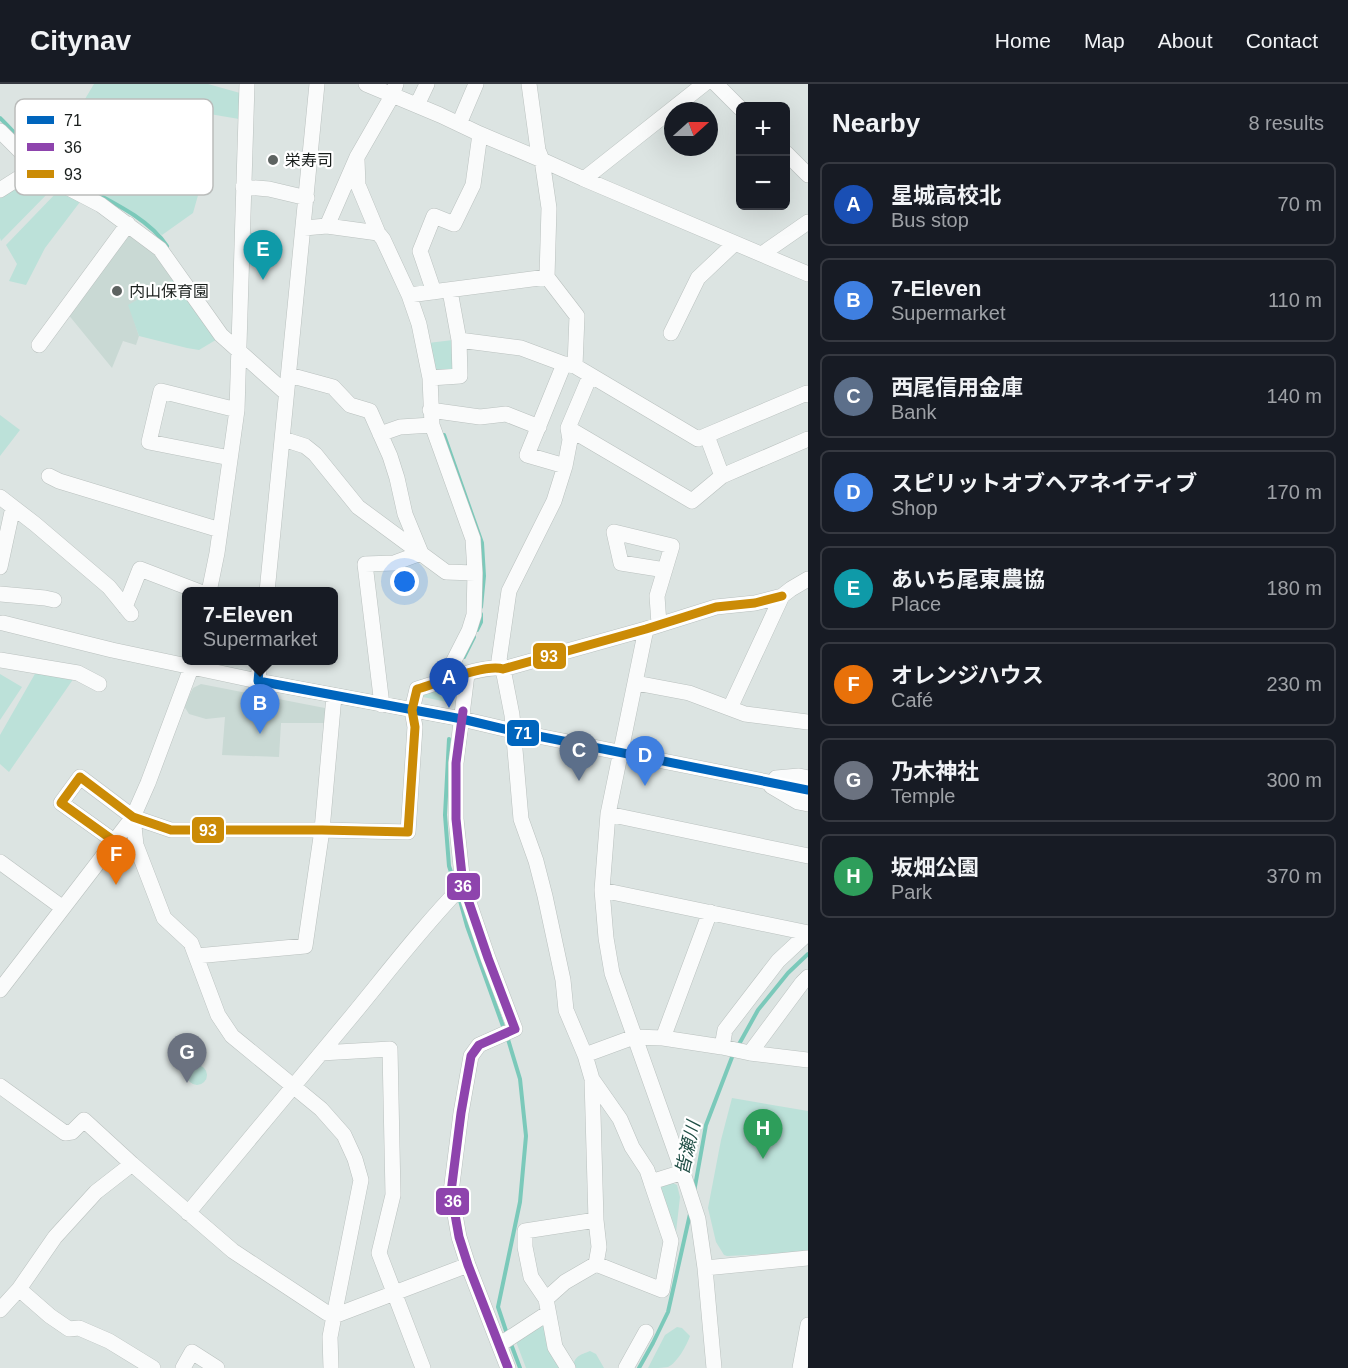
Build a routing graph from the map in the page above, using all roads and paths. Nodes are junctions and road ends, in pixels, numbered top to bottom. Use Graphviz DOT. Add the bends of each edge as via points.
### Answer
graph roads {
  1 [pos="247,84"];
  2 [pos="317,84"];
  3 [pos="366,84"];
  4 [pos="427,84"];
  5 [pos="476,84"];
  6 [pos="530,84"];
  7 [pos="704,84"];
  8 [pos="716,84"];
  9 [pos="394,90"];
  10 [pos="736,103"];
  11 [pos="417,105"];
  12 [pos="459,124"];
  13 [pos="0,130"];
  14 [pos="480,135"];
  15 [pos="15,145"];
  16 [pos="789,156"];
  17 [pos="357,157"];
  18 [pos="543,160"];
  19 [pos="808,175"];
  20 [pos="584,179"];
  21 [pos="15,180"];
  22 [pos="243,187"];
  23 [pos="0,190"];
  24 [pos="82,195"];
  25 [pos="307,198"];
  26 [pos="808,222"];
  27 [pos="128,224"];
  28 [pos="327,226"];
  29 [pos="304,228"];
  30 [pos="378,233"];
  31 [pos="735,243"];
  32 [pos="762,254"];
  33 [pos="808,274"];
  34 [pos="547,277"];
  35 [pos="450,291"];
  36 [pos="434,292"];
  37 [pos="409,296"];
  38 [pos="671,333"];
  39 [pos="459,340"];
  40 [pos="39,345"];
  41 [pos="238,349"];
  42 [pos="570,365"];
  43 [pos="289,375"];
  44 [pos="590,376"];
  45 [pos="430,378"];
  46 [pos="286,393"];
  47 [pos="808,395"];
  48 [pos="237,410"];
  49 [pos="431,417"];
  50 [pos="539,427"];
  51 [pos="568,428"];
  52 [pos="380,434"];
  53 [pos="707,436"];
  54 [pos="283,439"];
  55 [pos="808,439"];
  56 [pos="230,458"];
  57 [pos="565,466"];
  58 [pos="49,476"];
  59 [pos="722,476"];
  60 [pos="0,497"];
  61 [pos="13,507"];
  62 [pos="220,530"];
  63 [pos="421,553"];
  64 [pos="0,567"];
  65 [pos="665,570"];
  66 [pos="475,573"];
  67 [pos="808,579"];
  68 [pos="189,587"];
  69 [pos="210,587"];
  70 [pos="267,587"];
  71 [pos="0,594"];
  72 [pos="782,596"];
  73 [pos="54,600"];
  74 [pos="3,623"];
  75 [pos="653,626"];
  76 [pos="0,660"];
  77 [pos="182,662"];
  78 [pos="193,665"];
  79 [pos="197,665"];
  80 [pos="260,665"];
  81 [pos="502,669"];
  82 [pos="468,674"];
  83 [pos="258,681"];
  84 [pos="443,682"];
  85 [pos="636,683"];
  86 [pos="99,684"];
  87 [pos="334,696"];
  88 [pos="382,705"];
  89 [pos="730,708"];
  90 [pos="412,710"];
  91 [pos="462,719"];
  92 [pos="808,722"];
  93 [pos="513,730"];
  94 [pos="621,753"];
  95 [pos="758,779"];
  96 [pos="804,785"];
  97 [pos="808,804"];
  98 [pos="608,814"];
  99 [pos="133,817"];
  100 [pos="322,830"];
  101 [pos="114,841"];
  102 [pos="808,856"];
  103 [pos="0,862"];
  104 [pos="602,890"];
  105 [pos="458,891"];
  106 [pos="63,908"];
  107 [pos="711,912"];
  108 [pos="808,933"];
  109 [pos="196,956"];
  110 [pos="808,977"];
  111 [pos="0,990"];
  112 [pos="634,1036"];
  113 [pos="663,1038"];
  114 [pos="722,1047"];
  115 [pos="321,1053"];
  116 [pos="750,1053"];
  117 [pos="585,1055"];
  118 [pos="808,1060"];
  119 [pos="592,1079"];
  120 [pos="0,1086"];
  121 [pos="295,1086"];
  122 [pos="132,1164"];
  123 [pos="683,1172"];
  124 [pos="651,1182"];
  125 [pos="188,1213"];
  126 [pos="596,1220"];
  127 [pos="808,1258"];
  128 [pos="596,1264"];
  129 [pos="468,1265"];
  130 [pos="705,1268"];
  131 [pos="19,1289"];
  132 [pos="395,1293"];
  133 [pos="547,1306"];
  134 [pos="0,1311"];
  135 [pos="334,1316"];
  136 [pos="808,1325"];
  137 [pos="646,1332"];
  138 [pos="505,1341"];
  139 [pos="153,1368"];
  140 [pos="183,1368"];
  141 [pos="217,1368"];
  142 [pos="331,1368"];
  143 [pos="423,1368"];
  144 [pos="508,1368"];
  145 [pos="568,1368"];
  146 [pos="626,1368"];
  147 [pos="714,1368"];
  148 [pos="800,1368"];
  1 -- 22 [label="street"];
  2 -- 25 [label="street"];
  3 -- 9 [label="street"];
  4 -- 11 [label="street"];
  5 -- 12 [label="street"];
  6 -- 18 [label="street" via="538,150"];
  7 -- 20 [label="street"];
  8 -- 10 [label="street"];
  9 -- 11 [label="street"];
  9 -- 17 [label="street"];
  11 -- 12 [label="street"];
  12 -- 14 [label="street"];
  13 -- 15 [label="street"];
  14 -- 18 [label="street"];
  14 -- 36 [label="street" via="472,185 454,224 434,216 420,251"];
  16 -- 19 [label="street"];
  17 -- 28 [label="street"];
  17 -- 30 [label="street" via="358,185"];
  18 -- 20 [label="street"];
  18 -- 34 [label="street" via="549,208"];
  20 -- 31 [label="street"];
  21 -- 23 [label="street"];
  22 -- 25 [label="street"];
  22 -- 41 [label="street"];
  24 -- 27 [label="street"];
  25 -- 29 [label="street"];
  26 -- 32 [label="street"];
  27 -- 40 [label="street"];
  27 -- 41 [label="street" via="160,249 221,335"];
  28 -- 29 [label="street"];
  28 -- 30 [label="street"];
  29 -- 43 [label="street"];
  30 -- 37 [label="street"];
  31 -- 32 [label="street"];
  31 -- 38 [label="street" via="698,278"];
  32 -- 33 [label="street"];
  34 -- 35 [label="street"];
  34 -- 42 [label="street" via="577,316"];
  35 -- 36 [label="street"];
  35 -- 39 [label="street"];
  36 -- 37 [label="street"];
  37 -- 45 [label="street"];
  39 -- 42 [label="street" via="521,348"];
  39 -- 45 [label="street" via="459,376"];
  41 -- 46 [label="street"];
  41 -- 48 [label="street"];
  42 -- 44 [label="street"];
  42 -- 50 [label="street"];
  43 -- 46 [label="street"];
  43 -- 52 [label="street" via="333,387 350,405 370,411"];
  44 -- 51 [label="street"];
  44 -- 53 [label="street" via="699,439"];
  45 -- 49 [label="street"];
  46 -- 54 [label="street"];
  47 -- 53 [label="street"];
  48 -- 56 [label="street"];
  48 -- 56 [label="street" via="161,391 149,442"];
  49 -- 50 [label="street" via="507,414"];
  49 -- 52 [label="street"];
  49 -- 66 [label="street" via="472,539"];
  50 -- 57 [label="street" via="527,455"];
  51 -- 57 [label="street"];
  51 -- 59 [label="street" via="692,501"];
  52 -- 63 [label="street"];
  53 -- 59 [label="street"];
  54 -- 63 [label="street" via="315,454 358,507"];
  54 -- 70 [label="street"];
  55 -- 59 [label="street"];
  56 -- 62 [label="street"];
  57 -- 81 [label="street" via="554,501 509,591 499,660"];
  58 -- 62 [label="street"];
  60 -- 61 [label="street"];
  61 -- 64 [label="street"];
  61 -- 68 [label="street" via="109,587 128,611 140,569"];
  62 -- 69 [label="street"];
  63 -- 66 [label="street" via="446,572"];
  63 -- 88 [label="street" via="394,563 365,564"];
  65 -- 75 [label="street"];
  66 -- 84 [label="street" via="474,615"];
  67 -- 72 [label="street"];
  71 -- 73 [label="street"];
  72 -- 75 [label="street" via="716,607"];
  72 -- 89 [label="street"];
  74 -- 77 [label="street" via="112,650"];
  75 -- 81 [label="street"];
  75 -- 85 [label="street"];
  76 -- 86 [label="street" via="78,673"];
  78 -- 99 [label="street"];
  79 -- 83 [label="street"];
  80 -- 83 [label="street"];
  81 -- 82 [label="street"];
  81 -- 93 [label="street"];
  82 -- 84 [label="street"];
  82 -- 91 [label="street"];
  83 -- 87 [label="street"];
  84 -- 90 [label="street" via="417,689"];
  85 -- 89 [label="street" via="689,693"];
  85 -- 94 [label="street"];
  87 -- 88 [label="street"];
  87 -- 100 [label="street"];
  88 -- 90 [label="street"];
  89 -- 92 [label="street" via="745,714"];
  90 -- 91 [label="street"];
  90 -- 100 [label="street" via="415,728 408,832"];
  91 -- 93 [label="street"];
  91 -- 105 [label="street" via="456,763"];
  93 -- 94 [label="street"];
  93 -- 117 [label="street" via="522,819 545,896 566,1010"];
  94 -- 95 [label="street"];
  94 -- 98 [label="street"];
  95 -- 96 [label="street" via="799,776"];
  95 -- 97 [label="street"];
  98 -- 102 [label="street"];
  98 -- 104 [label="street"];
  99 -- 100 [label="street" via="171,830"];
  99 -- 101 [label="street"];
  99 -- 101 [label="street" via="80,777 62,803"];
  99 -- 109 [label="street" via="136,845 164,918 191,943"];
  100 -- 109 [label="street" via="306,946"];
  101 -- 106 [label="street"];
  103 -- 106 [label="street"];
  104 -- 107 [label="street"];
  104 -- 112 [label="street" via="612,973"];
  105 -- 115 [label="street"];
  105 -- 129 [label="street" via="516,1029 479,1045 471,1056 451,1192"];
  106 -- 111 [label="street"];
  107 -- 108 [label="street"];
  107 -- 113 [label="street"];
  108 -- 114 [label="street" via="778,961 726,1030"];
  109 -- 121 [label="street" via="218,1015 232,1036"];
  110 -- 116 [label="street"];
  112 -- 113 [label="street"];
  112 -- 117 [label="street"];
  112 -- 123 [label="street"];
  113 -- 114 [label="street"];
  114 -- 116 [label="street"];
  115 -- 121 [label="street"];
  115 -- 132 [label="street" via="390,1049 393,1195 380,1253"];
  116 -- 118 [label="street"];
  117 -- 119 [label="street"];
  119 -- 124 [label="street" via="620,1119"];
  119 -- 126 [label="street"];
  120 -- 122 [label="street" via="65,1133 72,1132 84,1120"];
  121 -- 125 [label="street"];
  121 -- 135 [label="street" via="344,1136 361,1180"];
  122 -- 125 [label="street"];
  122 -- 131 [label="street" via="96,1192 55,1237"];
  123 -- 124 [label="street"];
  123 -- 130 [label="street" via="698,1219"];
  124 -- 128 [label="street" via="671,1241 662,1290"];
  125 -- 135 [label="street" via="233,1251"];
  126 -- 128 [label="street"];
  126 -- 133 [label="street" via="525,1231 531,1277"];
  127 -- 130 [label="street"];
  128 -- 133 [label="street" via="566,1282"];
  129 -- 132 [label="street"];
  129 -- 138 [label="street"];
  130 -- 147 [label="street"];
  131 -- 134 [label="street"];
  131 -- 139 [label="street" via="69,1329 79,1328 109,1341"];
  132 -- 135 [label="street"];
  132 -- 143 [label="street"];
  133 -- 138 [label="street"];
  133 -- 145 [label="street" via="555,1347"];
  135 -- 142 [label="street"];
  136 -- 148 [label="street"];
  137 -- 146 [label="street"];
  138 -- 144 [label="street"];
  140 -- 141 [label="street" via="192,1352"];
}
